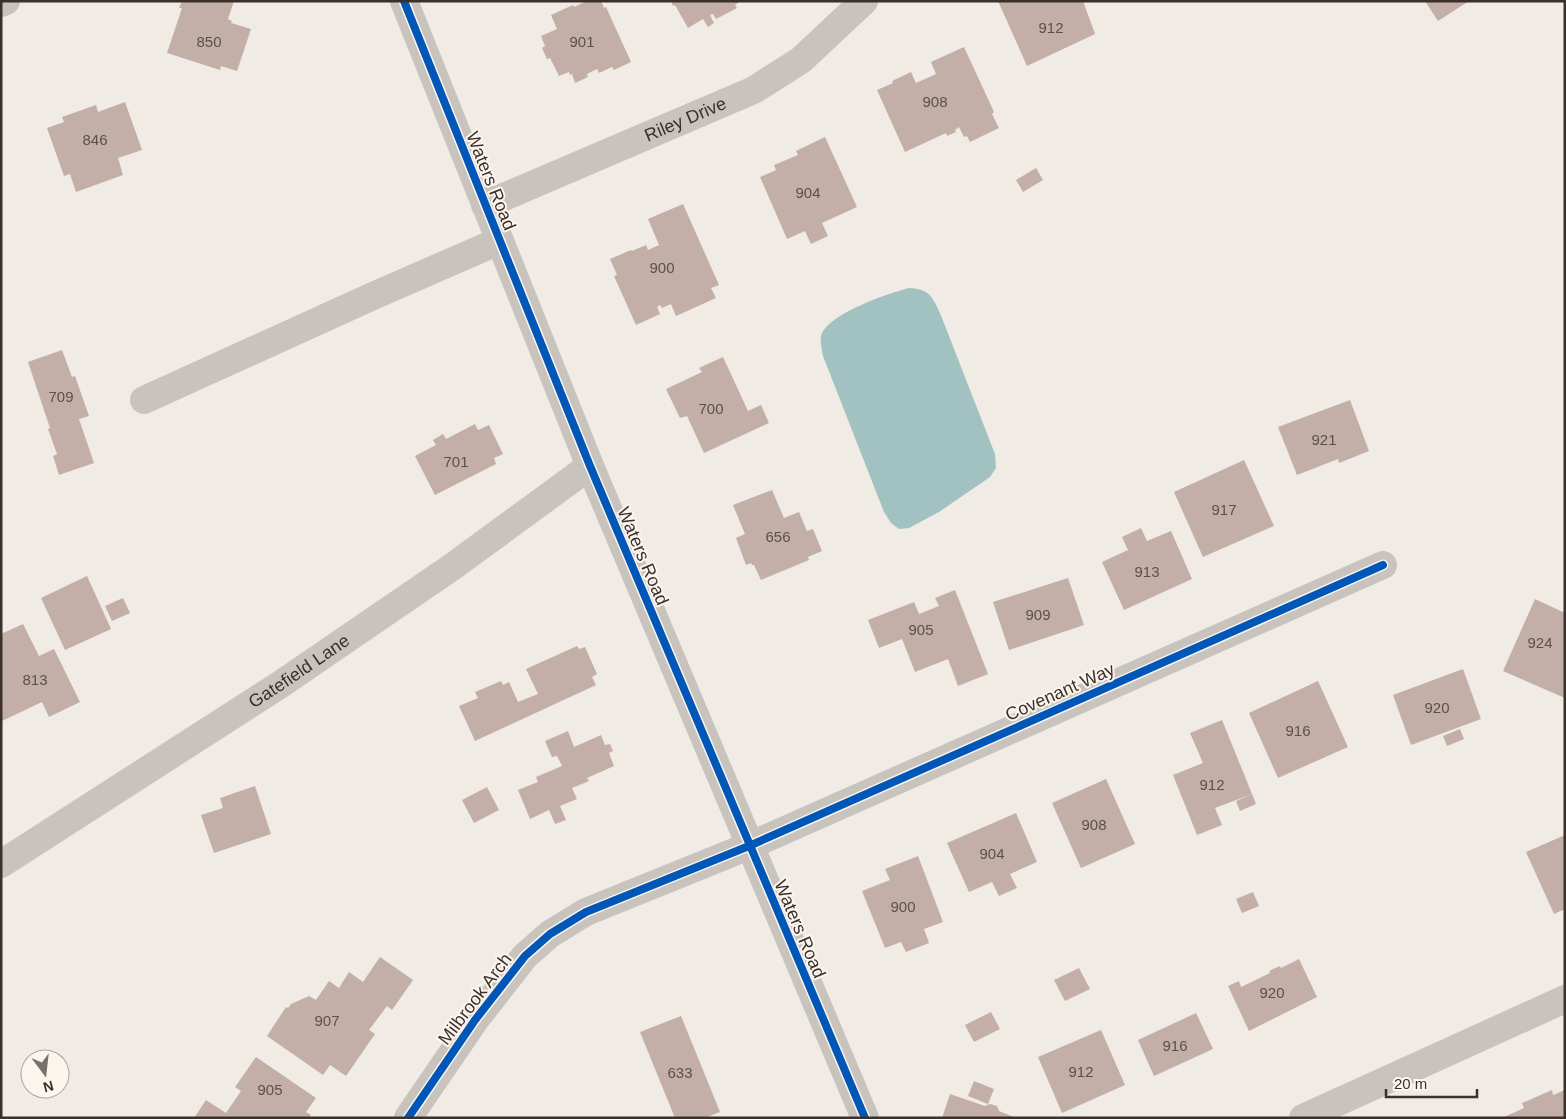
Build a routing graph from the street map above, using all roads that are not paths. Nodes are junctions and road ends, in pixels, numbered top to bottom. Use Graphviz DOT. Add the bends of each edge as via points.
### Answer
graph roads {
  1 [pos="6,1"];
  2 [pos="404,1"];
  3 [pos="864,1"];
  4 [pos="1,3"];
  5 [pos="485,205"];
  6 [pos="499,241"];
  7 [pos="144,400"];
  8 [pos="590,466"];
  9 [pos="1383,565"];
  10 [pos="749,846"];
  11 [pos="1,864"];
  12 [pos="1565,999"];
  13 [pos="408,1118"];
  14 [pos="865,1118"];
  15 [pos="1303,1118"];
  1 -- 4 [label="street"];
  2 -- 5 [label="street, Waters Road"];
  3 -- 5 [label="street, Riley Drive" via="801,60 754,90"];
  5 -- 6 [label="street, Waters Road"];
  6 -- 7 [label="street"];
  6 -- 8 [label="street, Waters Road"];
  8 -- 10 [label="street, Waters Road"];
  8 -- 11 [label="street, Gatefield Lane" via="452,567 281,684"];
  9 -- 10 [label="street, Covenant Way"];
  10 -- 13 [label="street, Milbrook Arch" via="586,912 550,934 525,956 481,1013"];
  10 -- 14 [label="street, Waters Road"];
  12 -- 15 [label="street"];
}
